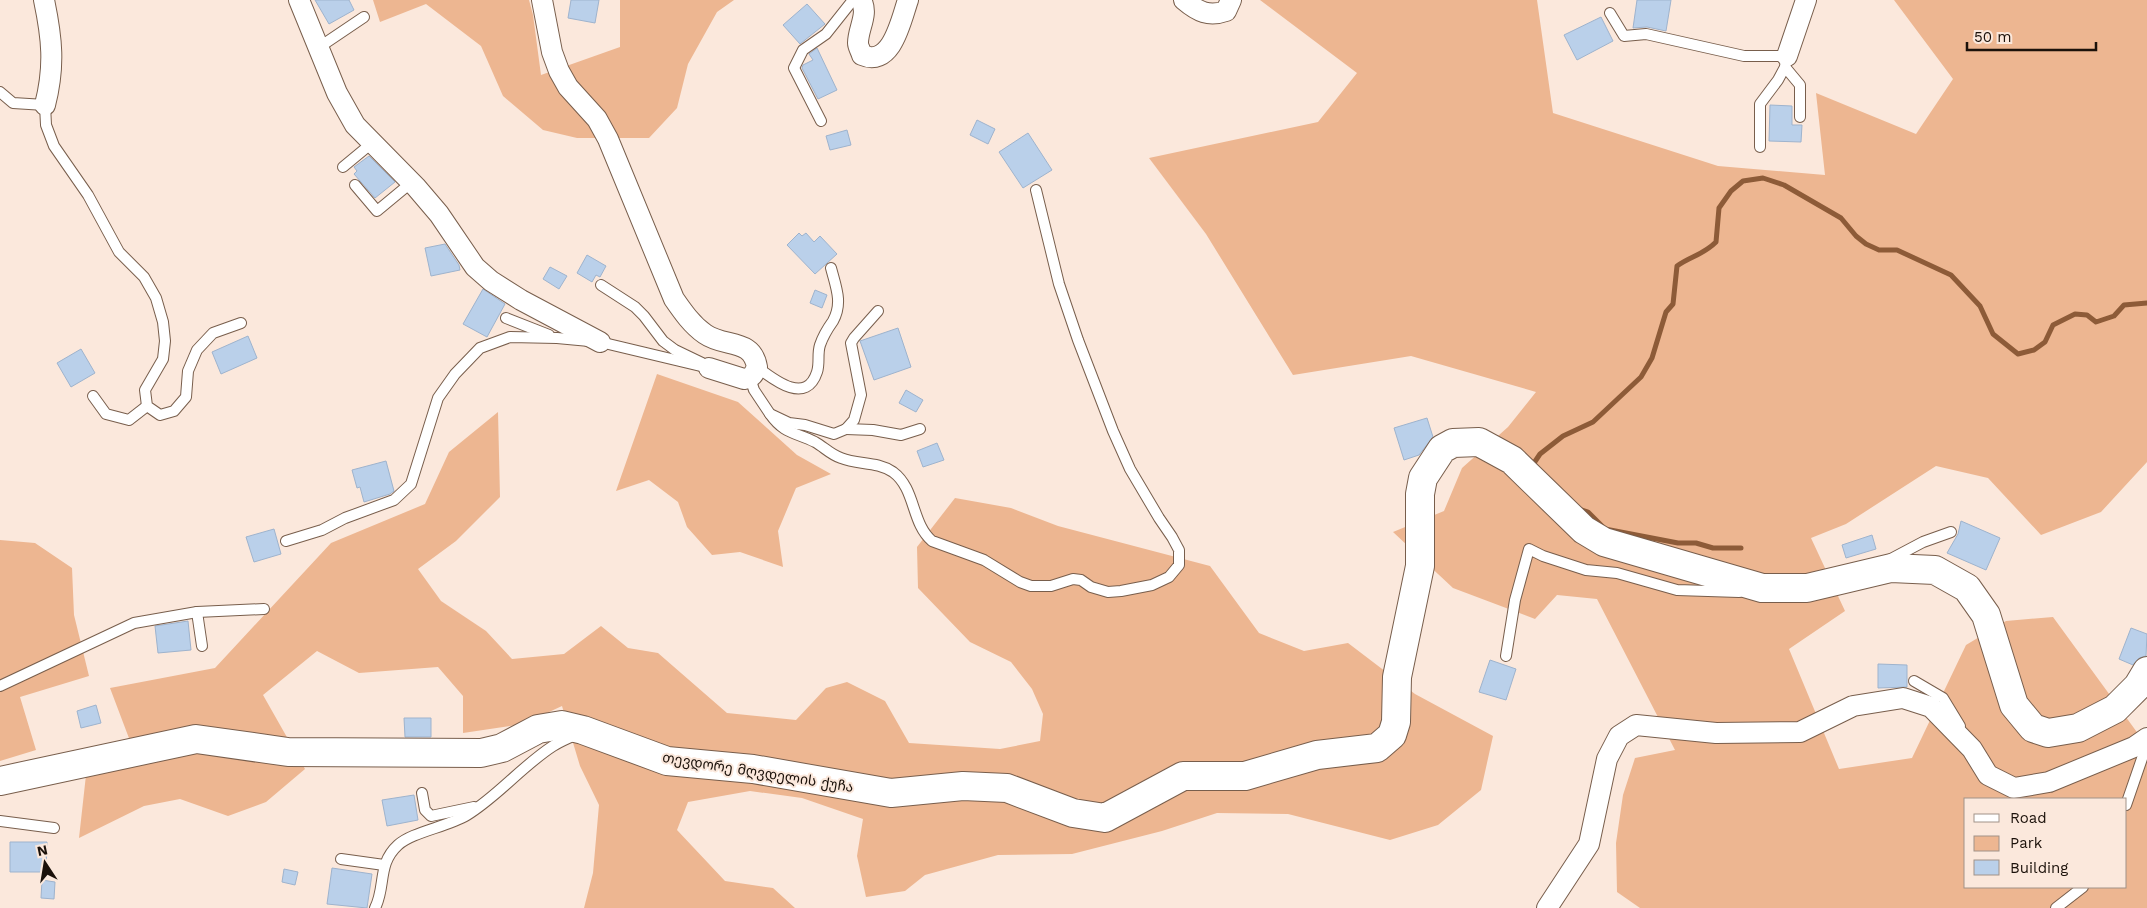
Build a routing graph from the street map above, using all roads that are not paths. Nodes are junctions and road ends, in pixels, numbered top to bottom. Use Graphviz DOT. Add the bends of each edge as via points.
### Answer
graph roads {
  1 [pos="44,0"];
  2 [pos="299,0"];
  3 [pos="542,0"];
  4 [pos="559,0"];
  5 [pos="852,0"];
  6 [pos="861,0"];
  7 [pos="908,0"];
  8 [pos="1184,0"];
  9 [pos="1231,0"];
  10 [pos="1806,0"];
  11 [pos="1610,12"];
  12 [pos="364,17"];
  13 [pos="548,22"];
  14 [pos="318,48"];
  15 [pos="1786,61"];
  16 [pos="0,92"];
  17 [pos="44,105"];
  18 [pos="1800,117"];
  19 [pos="820,121"];
  20 [pos="372,144"];
  21 [pos="1760,147"];
  22 [pos="343,167"];
  23 [pos="412,182"];
  24 [pos="355,186"];
  25 [pos="1036,190"];
  26 [pos="831,268"];
  27 [pos="601,284"];
  28 [pos="878,311"];
  29 [pos="506,318"];
  30 [pos="241,323"];
  31 [pos="557,338"];
  32 [pos="600,342"];
  33 [pos="709,368"];
  34 [pos="753,372"];
  35 [pos="93,396"];
  36 [pos="147,406"];
  37 [pos="770,414"];
  38 [pos="846,429"];
  39 [pos="920,429"];
  40 [pos="1952,532"];
  41 [pos="286,542"];
  42 [pos="1868,574"];
  43 [pos="1762,588"];
  44 [pos="264,609"];
  45 [pos="196,612"];
  46 [pos="202,646"];
  47 [pos="1506,656"];
  48 [pos="2147,671"];
  49 [pos="1914,681"];
  50 [pos="0,686"];
  51 [pos="583,730"];
  52 [pos="2147,738"];
  53 [pos="2147,744"];
  54 [pos="1972,749"];
  55 [pos="0,780"];
  56 [pos="422,794"];
  57 [pos="2127,803"];
  58 [pos="478,807"];
  59 [pos="0,821"];
  60 [pos="54,828"];
  61 [pos="341,859"];
  62 [pos="384,865"];
  63 [pos="2082,888"];
  64 [pos="374,908"];
  65 [pos="1547,908"];
  66 [pos="2056,908"];
  67 [pos="2069,908"];
  1 -- 17 [label="street" via="53,58"];
  2 -- 14 [label="street"];
  3 -- 13 [label="street"];
  4 -- 13 [label="street"];
  5 -- 19 [label="lane" via="826,34 804,50 794,68"];
  6 -- 7 [label="street" via="864,13 858,44 862,55 870,58 880,56 889,48"];
  8 -- 9 [label="street" via="1202,13 1215,15 1226,11"];
  10 -- 15 [label="street"];
  11 -- 15 [label="lane" via="1624,36 1646,34 1744,56"];
  12 -- 14 [label="lane"];
  13 -- 34 [label="street" via="558,71 597,119 608,138 674,299 685,316 704,334 716,341 744,346 751,352"];
  14 -- 20 [label="street" via="355,125"];
  15 -- 18 [label="lane" via="1800,85"];
  15 -- 21 [label="lane" via="1760,104"];
  16 -- 17 [label="lane" via="14,103"];
  17 -- 36 [label="lane" via="46,125 54,146 88,195 119,252 144,277 156,298 165,341 163,359 145,390"];
  20 -- 22 [label="lane"];
  20 -- 23 [label="street"];
  23 -- 24 [label="lane" via="377,212"];
  23 -- 32 [label="street" via="439,214 475,267 491,281 559,322"];
  25 -- 37 [label="lane" via="1059,284 1113,431 1130,470 1179,550 1179,566 1169,577 1152,586 1108,592 1073,579 1050,586 1031,586 1020,582 984,560 932,541 918,521 910,493 901,478 891,471 878,464 842,459 816,442 788,432"];
  26 -- 34 [label="lane" via="839,305 820,345 814,379 807,386 784,387"];
  27 -- 33 [label="lane" via="635,307 663,341"];
  28 -- 38 [label="lane" via="852,343 861,395 854,420"];
  29 -- 31 [label="lane"];
  30 -- 36 [label="lane" via="214,333 197,350 188,371 186,397 174,411 160,415"];
  31 -- 32 [label="lane"];
  31 -- 41 [label="lane" via="510,337 480,348 438,398 411,484 394,500"];
  32 -- 33 [label="lane"];
  33 -- 34 [label="street" via="744,379"];
  34 -- 37 [label="lane" via="754,390"];
  35 -- 36 [label="lane" via="106,414 130,420"];
  37 -- 38 [label="lane" via="779,420 834,434"];
  38 -- 39 [label="lane" via="901,435"];
  40 -- 42 [label="lane" via="1923,542"];
  42 -- 43 [label="street, თევდორე მღვდელის ქუჩა" via="1807,588"];
  42 -- 48 [label="street, თევდორე მღვდელის ქუჩა" via="1891,568 1935,570 1967,588 1986,615 2014,705 2033,728 2048,733 2078,728 2115,709 2138,686"];
  43 -- 47 [label="lane" via="1737,592 1677,590 1617,573 1586,570 1529,549 1515,600"];
  43 -- 51 [label="street, თევდორე მღვდელის ქუჩა" via="1604,542 1584,530 1512,460 1479,442 1453,443 1442,450 1422,478 1420,566 1397,677 1396,722 1392,735 1377,748 1317,755 1245,776 1183,776 1105,818 1073,813 1007,788 963,786 891,793 754,769 667,761"];
  44 -- 45 [label="lane"];
  45 -- 46 [label="lane"];
  45 -- 50 [label="lane" via="134,623"];
  49 -- 54 [label="lane" via="1943,698"];
  51 -- 55 [label="street, თევდორე მღვდელის ქუჩა" via="562,725 538,729 502,748 481,753 288,752 196,739"];
  51 -- 58 [label="lane" via="553,746"];
  52 -- 54 [label="street" via="2134,747 2049,782 2014,788 1988,775"];
  53 -- 57 [label="lane"];
  54 -- 65 [label="street" via="1931,706 1903,698 1854,706 1800,732 1716,733 1636,725 1619,736 1607,759 1589,844"];
  56 -- 58 [label="lane" via="425,810 431,816"];
  58 -- 62 [label="lane" via="455,821 409,838 397,846"];
  59 -- 60 [label="lane"];
  61 -- 62 [label="lane"];
  62 -- 64 [label="lane" via="378,902"];
  63 -- 66 [label="lane"];
  63 -- 67 [label="lane"];
}
